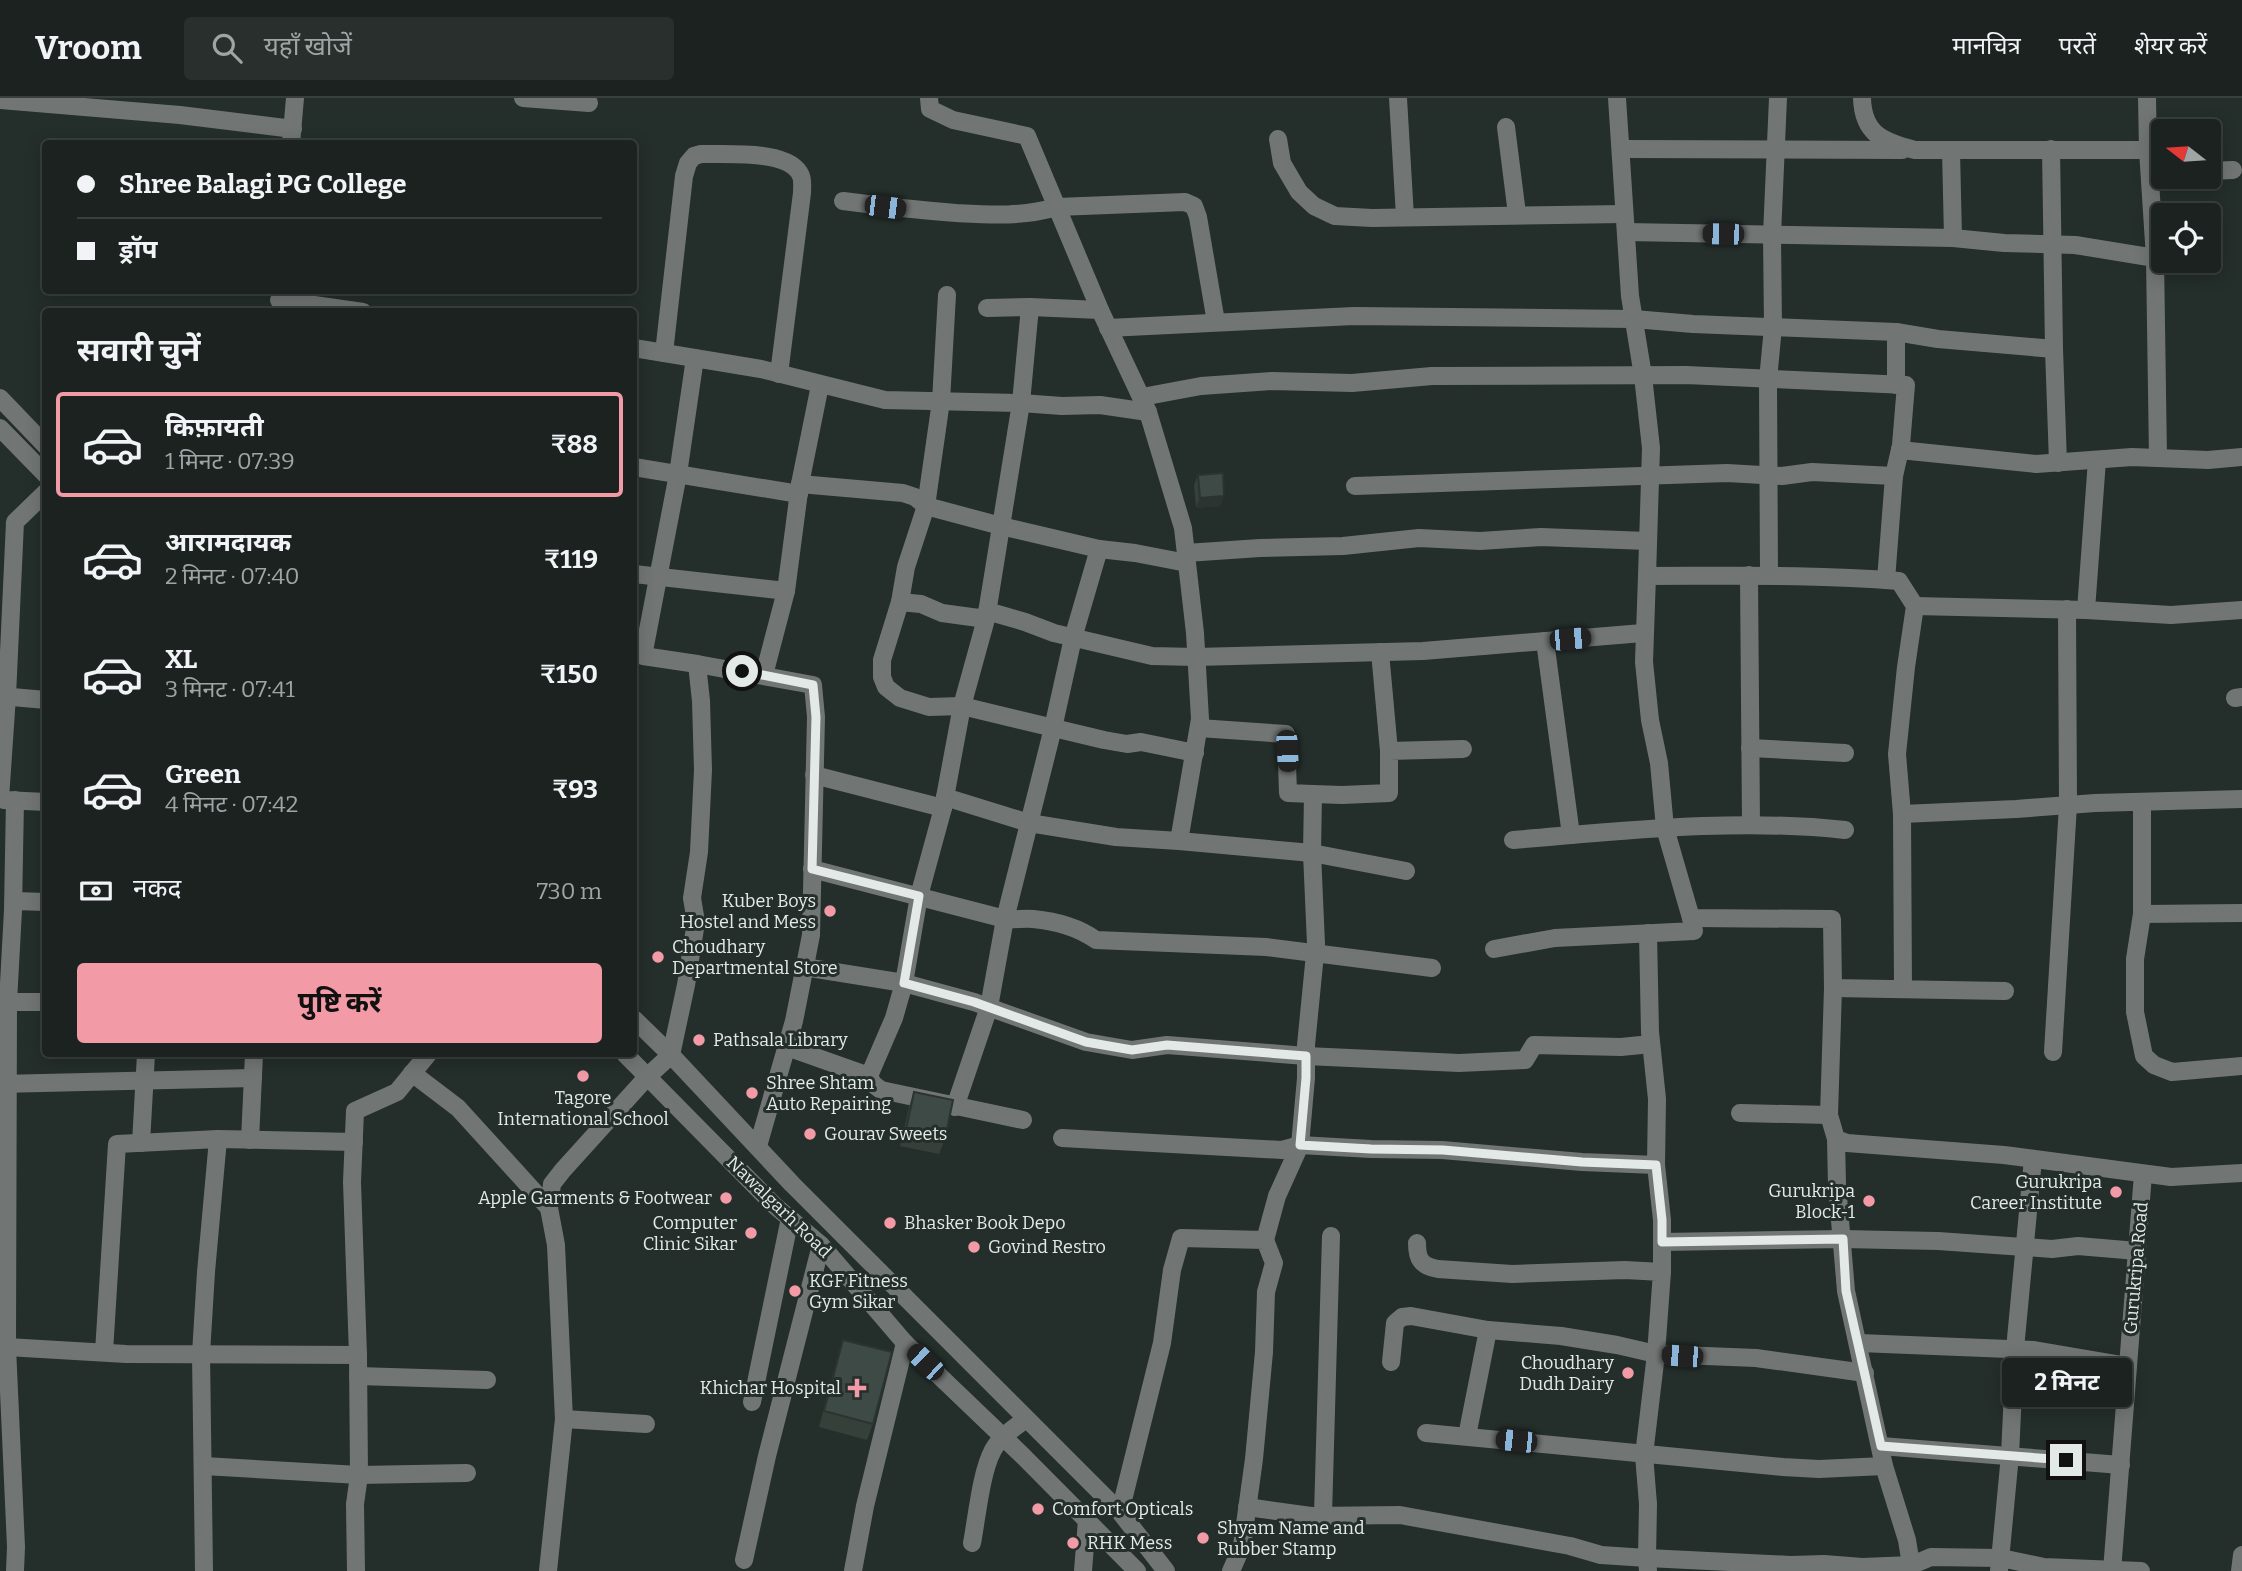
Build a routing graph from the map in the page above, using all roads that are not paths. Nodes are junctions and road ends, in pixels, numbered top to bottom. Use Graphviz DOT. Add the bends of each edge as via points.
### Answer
graph roads {
  1 [pos="295,98"];
  2 [pos="523,98"];
  3 [pos="929,98"];
  4 [pos="1398,98"];
  5 [pos="1617,98"];
  6 [pos="1778,98"];
  7 [pos="1862,98"];
  8 [pos="2147,98"];
  9 [pos="0,100"];
  10 [pos="589,103"];
  11 [pos="1506,127"];
  12 [pos="292,136"];
  13 [pos="1278,139"];
  14 [pos="1622,149"];
  15 [pos="2051,149"];
  16 [pos="1915,150"];
  17 [pos="1951,150"];
  18 [pos="2148,150"];
  19 [pos="1776,151"];
  20 [pos="2151,158"];
  21 [pos="2221,170"];
  22 [pos="2233,170"];
  23 [pos="843,201"];
  24 [pos="1057,207"];
  25 [pos="1517,215"];
  26 [pos="1405,217"];
  27 [pos="1625,223"];
  28 [pos="1772,235"];
  29 [pos="1953,238"];
  30 [pos="2052,244"];
  31 [pos="2151,256"];
  32 [pos="2159,273"];
  33 [pos="947,295"];
  34 [pos="279,301"];
  35 [pos="987,307"];
  36 [pos="1030,307"];
  37 [pos="332,308"];
  38 [pos="1100,310"];
  39 [pos="1633,319"];
  40 [pos="1216,322"];
  41 [pos="1773,327"];
  42 [pos="1108,328"];
  43 [pos="1896,332"];
  44 [pos="637,348"];
  45 [pos="2054,349"];
  46 [pos="664,353"];
  47 [pos="695,358"];
  48 [pos="779,374"];
  49 [pos="1643,376"];
  50 [pos="1768,380"];
  51 [pos="820,385"];
  52 [pos="1896,385"];
  53 [pos="0,398"];
  54 [pos="940,401"];
  55 [pos="1021,402"];
  56 [pos="1145,405"];
  57 [pos="0,428"];
  58 [pos="42,442"];
  59 [pos="1900,450"];
  60 [pos="2242,457"];
  61 [pos="2158,458"];
  62 [pos="2097,460"];
  63 [pos="2058,463"];
  64 [pos="637,467"];
  65 [pos="42,471"];
  66 [pos="678,474"];
  67 [pos="1768,475"];
  68 [pos="1650,476"];
  69 [pos="1894,476"];
  70 [pos="1355,486"];
  71 [pos="800,489"];
  72 [pos="42,495"];
  73 [pos="926,506"];
  74 [pos="7,522"];
  75 [pos="1001,526"];
  76 [pos="1648,541"];
  77 [pos="1099,549"];
  78 [pos="1186,558"];
  79 [pos="637,574"];
  80 [pos="1749,575"];
  81 [pos="1769,575"];
  82 [pos="659,576"];
  83 [pos="1647,576"];
  84 [pos="1886,580"];
  85 [pos="786,591"];
  86 [pos="900,602"];
  87 [pos="1915,606"];
  88 [pos="2067,609"];
  89 [pos="2086,610"];
  90 [pos="2242,610"];
  91 [pos="987,615"];
  92 [pos="1643,633"];
  93 [pos="1073,638"];
  94 [pos="1545,641"];
  95 [pos="1380,652"];
  96 [pos="1196,657"];
  97 [pos="638,662"];
  98 [pos="697,664"];
  99 [pos="764,675"];
  100 [pos="4,696"];
  101 [pos="42,699"];
  102 [pos="962,706"];
  103 [pos="1054,728"];
  104 [pos="1199,728"];
  105 [pos="1750,748"];
  106 [pos="1463,749"];
  107 [pos="1388,751"];
  108 [pos="1195,752"];
  109 [pos="1845,753"];
  110 [pos="814,775"];
  111 [pos="1313,794"];
  112 [pos="2242,799"];
  113 [pos="5,800"];
  114 [pos="42,802"];
  115 [pos="944,802"];
  116 [pos="2142,802"];
  117 [pos="2068,805"];
  118 [pos="1902,814"];
  119 [pos="1029,823"];
  120 [pos="1751,824"];
  121 [pos="1665,828"];
  122 [pos="1845,830"];
  123 [pos="1571,835"];
  124 [pos="1513,840"];
  125 [pos="1179,841"];
  126 [pos="1312,853"];
  127 [pos="812,869"];
  128 [pos="1406,871"];
  129 [pos="919,896"];
  130 [pos="13,901"];
  131 [pos="42,902"];
  132 [pos="2242,913"];
  133 [pos="2142,914"];
  134 [pos="1691,918"];
  135 [pos="1005,919"];
  136 [pos="6,925"];
  137 [pos="1648,933"];
  138 [pos="1494,949"];
  139 [pos="1315,953"];
  140 [pos="804,967"];
  141 [pos="1432,968"];
  142 [pos="5,981"];
  143 [pos="904,983"];
  144 [pos="1833,988"];
  145 [pos="1903,989"];
  146 [pos="2005,991"];
  147 [pos="8,1002"];
  148 [pos="42,1002"];
  149 [pos="989,1007"];
  150 [pos="637,1022"];
  151 [pos="1651,1044"];
  152 [pos="788,1047"];
  153 [pos="2053,1052"];
  154 [pos="671,1055"];
  155 [pos="1306,1056"];
  156 [pos="146,1057"];
  157 [pos="254,1057"];
  158 [pos="425,1057"];
  159 [pos="628,1057"];
  160 [pos="2242,1066"];
  161 [pos="412,1073"];
  162 [pos="648,1076"];
  163 [pos="869,1076"];
  164 [pos="253,1078"];
  165 [pos="143,1081"];
  166 [pos="4,1084"];
  167 [pos="956,1107"];
  168 [pos="1740,1113"];
  169 [pos="1829,1115"];
  170 [pos="1023,1121"];
  171 [pos="1062,1138"];
  172 [pos="218,1139"];
  173 [pos="1836,1139"];
  174 [pos="250,1140"];
  175 [pos="354,1142"];
  176 [pos="141,1143"];
  177 [pos="1300,1145"];
  178 [pos="758,1146"];
  179 [pos="2033,1159"];
  180 [pos="1656,1165"];
  181 [pos="4,1173"];
  182 [pos="2242,1173"];
  183 [pos="2143,1174"];
  184 [pos="549,1208"];
  185 [pos="790,1218"];
  186 [pos="1331,1236"];
  187 [pos="1843,1239"];
  188 [pos="1265,1240"];
  189 [pos="1662,1242"];
  190 [pos="1417,1243"];
  191 [pos="821,1245"];
  192 [pos="2025,1247"];
  193 [pos="2137,1251"];
  194 [pos="1662,1272"];
  195 [pos="4,1305"];
  196 [pos="1488,1330"];
  197 [pos="905,1343"];
  198 [pos="1858,1343"];
  199 [pos="7,1347"];
  200 [pos="2015,1349"];
  201 [pos="104,1352"];
  202 [pos="201,1354"];
  203 [pos="1656,1354"];
  204 [pos="358,1355"];
  205 [pos="1391,1362"];
  206 [pos="2128,1366"];
  207 [pos="1865,1373"];
  208 [pos="358,1376"];
  209 [pos="487,1380"];
  210 [pos="752,1402"];
  211 [pos="5,1419"];
  212 [pos="564,1419"];
  213 [pos="1026,1419"];
  214 [pos="646,1424"];
  215 [pos="1426,1433"];
  216 [pos="1466,1436"];
  217 [pos="1003,1437"];
  218 [pos="1881,1446"];
  219 [pos="1644,1455"];
  220 [pos="2010,1455"];
  221 [pos="1884,1465"];
  222 [pos="2121,1465"];
  223 [pos="204,1466"];
  224 [pos="467,1473"];
  225 [pos="359,1475"];
  226 [pos="1247,1507"];
  227 [pos="1119,1512"];
  228 [pos="1322,1515"];
  229 [pos="1087,1520"];
  230 [pos="971,1543"];
  231 [pos="8,1547"];
  232 [pos="2242,1555"];
  233 [pos="744,1560"];
  234 [pos="1949,1564"];
  235 [pos="1648,1565"];
  236 [pos="2000,1565"];
  237 [pos="1912,1568"];
  238 [pos="2112,1570"];
  239 [pos="15,1571"];
  240 [pos="204,1571"];
  241 [pos="356,1571"];
  242 [pos="548,1571"];
  243 [pos="853,1571"];
  244 [pos="1083,1571"];
  245 [pos="1138,1571"];
  246 [pos="1166,1571"];
  247 [pos="1231,1571"];
  248 [pos="2141,1571"];
  249 [pos="2240,1571"];
  1 -- 12 [label="street"];
  2 -- 10 [label="street"];
  3 -- 24 [label="street" via="930,109 953,120 1027,136"];
  4 -- 26 [label="street"];
  5 -- 14 [label="street"];
  6 -- 19 [label="street"];
  7 -- 16 [label="street" via="1870,129 1898,146"];
  8 -- 18 [label="street"];
  9 -- 12 [label="street" via="180,115"];
  11 -- 25 [label="street"];
  13 -- 26 [label="street" via="1282,163 1299,192 1314,206 1335,216"];
  14 -- 19 [label="street"];
  14 -- 27 [label="street"];
  15 -- 17 [label="street"];
  15 -- 18 [label="street"];
  15 -- 30 [label="street"];
  16 -- 17 [label="street"];
  16 -- 19 [label="street"];
  17 -- 29 [label="street"];
  18 -- 20 [label="street"];
  19 -- 28 [label="street"];
  21 -- 22 [label="street"];
  23 -- 24 [label="street" via="1011,216"];
  24 -- 38 [label="street"];
  24 -- 40 [label="street" via="1173,201 1194,206"];
  25 -- 26 [label="street"];
  25 -- 27 [label="street"];
  27 -- 28 [label="street"];
  27 -- 39 [label="street"];
  28 -- 29 [label="street"];
  28 -- 41 [label="street"];
  29 -- 30 [label="street"];
  30 -- 31 [label="street"];
  30 -- 45 [label="street"];
  32 -- 61 [label="street"];
  33 -- 54 [label="street"];
  34 -- 37 [label="street"];
  35 -- 36 [label="street"];
  36 -- 38 [label="street"];
  36 -- 55 [label="street"];
  38 -- 42 [label="street"];
  39 -- 40 [label="street" via="1354,316"];
  39 -- 41 [label="street"];
  39 -- 49 [label="street"];
  40 -- 42 [label="street"];
  41 -- 43 [label="street"];
  41 -- 50 [label="street"];
  42 -- 56 [label="street"];
  43 -- 45 [label="street"];
  43 -- 52 [label="street"];
  44 -- 46 [label="street"];
  45 -- 63 [label="street"];
  46 -- 47 [label="street"];
  46 -- 48 [label="street" via="688,163 701,154 773,157 791,163 802,176"];
  47 -- 48 [label="street"];
  47 -- 66 [label="street"];
  48 -- 51 [label="street"];
  49 -- 50 [label="street"];
  49 -- 56 [label="street" via="1272,381 1200,386"];
  49 -- 68 [label="street"];
  50 -- 52 [label="street"];
  50 -- 67 [label="street"];
  51 -- 54 [label="street" via="885,400"];
  51 -- 71 [label="street"];
  52 -- 59 [label="street" via="1906,385"];
  53 -- 58 [label="street"];
  54 -- 55 [label="street"];
  54 -- 73 [label="street"];
  55 -- 56 [label="street"];
  55 -- 75 [label="street"];
  56 -- 78 [label="street" via="1183,528"];
  57 -- 65 [label="street"];
  59 -- 63 [label="street"];
  59 -- 69 [label="street"];
  60 -- 61 [label="street"];
  61 -- 62 [label="street"];
  62 -- 63 [label="street"];
  62 -- 89 [label="street"];
  64 -- 66 [label="street"];
  66 -- 71 [label="street"];
  66 -- 82 [label="street"];
  67 -- 68 [label="street"];
  67 -- 69 [label="street"];
  67 -- 81 [label="street"];
  68 -- 70 [label="street"];
  68 -- 76 [label="street"];
  69 -- 84 [label="street"];
  71 -- 73 [label="street" via="903,493"];
  71 -- 85 [label="street"];
  72 -- 74 [label="street"];
  73 -- 75 [label="street"];
  73 -- 86 [label="street"];
  74 -- 100 [label="street"];
  75 -- 77 [label="street"];
  75 -- 91 [label="street"];
  76 -- 78 [label="street" via="1419,538 1260,548"];
  76 -- 83 [label="street"];
  77 -- 78 [label="street"];
  77 -- 93 [label="street"];
  78 -- 96 [label="street"];
  79 -- 82 [label="street"];
  80 -- 81 [label="street"];
  80 -- 83 [label="street"];
  80 -- 105 [label="street"];
  81 -- 84 [label="street"];
  82 -- 85 [label="street"];
  82 -- 97 [label="street"];
  83 -- 92 [label="street"];
  84 -- 87 [label="street" via="1899,581"];
  85 -- 99 [label="street"];
  86 -- 91 [label="street" via="942,613"];
  86 -- 102 [label="street" via="882,660 886,687 900,698 929,707"];
  87 -- 88 [label="street"];
  87 -- 118 [label="street" via="1898,754"];
  88 -- 89 [label="street"];
  88 -- 117 [label="street"];
  89 -- 90 [label="street" via="2171,615"];
  91 -- 93 [label="street"];
  91 -- 102 [label="street"];
  92 -- 94 [label="street"];
  92 -- 121 [label="street"];
  93 -- 96 [label="street" via="1152,656"];
  93 -- 103 [label="street"];
  94 -- 95 [label="street"];
  94 -- 123 [label="street"];
  95 -- 96 [label="street"];
  95 -- 107 [label="street"];
  96 -- 104 [label="street"];
  97 -- 98 [label="street"];
  98 -- 99 [label="street"];
  98 -- 154 [label="street" via="703,770 692,898 696,922"];
  99 -- 110 [label="street" via="813,685"];
  100 -- 101 [label="street"];
  100 -- 113 [label="street"];
  102 -- 103 [label="street"];
  102 -- 115 [label="street"];
  103 -- 108 [label="street" via="1127,744 1141,742"];
  103 -- 119 [label="street"];
  104 -- 108 [label="street"];
  104 -- 111 [label="street" via="1286,734 1289,793"];
  105 -- 109 [label="street"];
  105 -- 120 [label="street"];
  106 -- 107 [label="street"];
  107 -- 111 [label="street" via="1389,793"];
  108 -- 125 [label="street"];
  110 -- 115 [label="street"];
  110 -- 127 [label="street"];
  111 -- 126 [label="street"];
  112 -- 116 [label="street"];
  113 -- 114 [label="street"];
  113 -- 130 [label="street"];
  115 -- 119 [label="street"];
  115 -- 129 [label="street"];
  116 -- 117 [label="street"];
  116 -- 133 [label="street"];
  117 -- 118 [label="street"];
  117 -- 153 [label="street"];
  118 -- 145 [label="street"];
  119 -- 125 [label="street" via="1116,837"];
  119 -- 135 [label="street"];
  120 -- 121 [label="street"];
  120 -- 122 [label="street"];
  121 -- 123 [label="street"];
  121 -- 134 [label="street"];
  123 -- 124 [label="street"];
  125 -- 126 [label="street"];
  126 -- 128 [label="street"];
  126 -- 139 [label="street"];
  127 -- 129 [label="street"];
  127 -- 140 [label="street" via="811,935"];
  129 -- 135 [label="street"];
  129 -- 143 [label="street"];
  130 -- 131 [label="street"];
  130 -- 136 [label="street"];
  132 -- 133 [label="street"];
  133 -- 160 [label="street" via="2134,959 2135,1012 2144,1056 2172,1072"];
  134 -- 137 [label="street" via="1694,931"];
  134 -- 144 [label="street" via="1832,919"];
  135 -- 139 [label="street" via="1032,919 1082,930 1096,940"];
  135 -- 149 [label="street"];
  136 -- 142 [label="street"];
  137 -- 138 [label="street" via="1555,938"];
  137 -- 151 [label="street"];
  139 -- 141 [label="street"];
  139 -- 155 [label="street"];
  140 -- 143 [label="street"];
  140 -- 152 [label="street"];
  142 -- 147 [label="street"];
  143 -- 149 [label="street"];
  143 -- 163 [label="street"];
  144 -- 145 [label="street"];
  144 -- 169 [label="street"];
  145 -- 146 [label="street"];
  147 -- 148 [label="street"];
  147 -- 166 [label="street"];
  149 -- 155 [label="street" via="1086,1042 1132,1050 1167,1045"];
  149 -- 167 [label="street"];
  150 -- 154 [label="street"];
  151 -- 155 [label="street" via="1534,1045 1525,1060 1459,1063"];
  151 -- 180 [label="street" via="1657,1099"];
  152 -- 163 [label="street"];
  152 -- 178 [label="street"];
  154 -- 162 [label="street"];
  154 -- 178 [label="street"];
  155 -- 177 [label="street"];
  156 -- 165 [label="street"];
  157 -- 164 [label="street"];
  158 -- 161 [label="street"];
  159 -- 162 [label="street, Nawalgarh Road"];
  161 -- 175 [label="street" via="397,1092 355,1111"];
  161 -- 184 [label="street" via="458,1108"];
  162 -- 184 [label="street" via="552,1184"];
  162 -- 185 [label="street, Nawalgarh Road"];
  163 -- 167 [label="street" via="881,1090"];
  164 -- 165 [label="street"];
  164 -- 174 [label="street"];
  165 -- 166 [label="street"];
  165 -- 176 [label="street"];
  166 -- 181 [label="street"];
  167 -- 170 [label="street"];
  168 -- 169 [label="street"];
  169 -- 173 [label="street"];
  171 -- 177 [label="street" via="1282,1150"];
  172 -- 174 [label="street"];
  172 -- 176 [label="street"];
  172 -- 202 [label="street"];
  173 -- 179 [label="street"];
  173 -- 187 [label="street"];
  174 -- 175 [label="street"];
  175 -- 204 [label="street"];
  176 -- 201 [label="street" via="117,1144"];
  177 -- 180 [label="street"];
  177 -- 188 [label="street" via="1277,1196"];
  178 -- 213 [label="street"];
  179 -- 183 [label="street"];
  179 -- 192 [label="street"];
  180 -- 189 [label="street"];
  181 -- 195 [label="street"];
  182 -- 183 [label="street"];
  183 -- 193 [label="street, Gurukripa Road"];
  184 -- 212 [label="street" via="556,1245"];
  185 -- 191 [label="street, Nawalgarh Road"];
  185 -- 210 [label="street"];
  186 -- 228 [label="street"];
  187 -- 189 [label="street"];
  187 -- 192 [label="street"];
  187 -- 198 [label="street" via="1846,1291"];
  188 -- 226 [label="street" via="1273,1263 1266,1292"];
  188 -- 227 [label="street" via="1181,1238 1162,1343"];
  189 -- 194 [label="street"];
  190 -- 194 [label="street" via="1420,1262 1438,1269 1512,1274"];
  191 -- 197 [label="street, Nawalgarh Road"];
  191 -- 233 [label="street"];
  192 -- 193 [label="street"];
  192 -- 200 [label="street"];
  193 -- 206 [label="street, Gurukripa Road"];
  194 -- 203 [label="street"];
  195 -- 199 [label="street"];
  196 -- 203 [label="street" via="1561,1336"];
  196 -- 205 [label="street" via="1402,1317 1395,1323"];
  196 -- 216 [label="street"];
  197 -- 217 [label="street, Nawalgarh Road"];
  197 -- 243 [label="street"];
  198 -- 200 [label="street"];
  198 -- 207 [label="street"];
  199 -- 201 [label="street"];
  199 -- 211 [label="street"];
  200 -- 206 [label="street"];
  200 -- 220 [label="street"];
  201 -- 202 [label="street"];
  202 -- 204 [label="street"];
  202 -- 223 [label="street"];
  203 -- 207 [label="street" via="1756,1358"];
  203 -- 219 [label="street"];
  204 -- 208 [label="street"];
  206 -- 222 [label="street, Gurukripa Road"];
  207 -- 218 [label="street"];
  208 -- 209 [label="street"];
  208 -- 225 [label="street"];
  211 -- 231 [label="street"];
  212 -- 214 [label="street"];
  212 -- 242 [label="street"];
  213 -- 217 [label="street"];
  213 -- 227 [label="street"];
  215 -- 216 [label="street"];
  216 -- 219 [label="street"];
  217 -- 229 [label="street, Nawalgarh Road"];
  217 -- 230 [label="street" via="989,1462"];
  218 -- 220 [label="street"];
  218 -- 221 [label="street"];
  219 -- 221 [label="street" via="1819,1469"];
  219 -- 235 [label="street"];
  220 -- 222 [label="street"];
  220 -- 236 [label="street"];
  221 -- 237 [label="street"];
  222 -- 238 [label="street, Gurukripa Road"];
  223 -- 225 [label="street"];
  223 -- 240 [label="street"];
  224 -- 225 [label="street"];
  225 -- 241 [label="street"];
  226 -- 228 [label="street"];
  226 -- 247 [label="street" via="1242,1546"];
  227 -- 246 [label="street"];
  228 -- 235 [label="street" via="1400,1515"];
  229 -- 244 [label="street"];
  229 -- 245 [label="street, Nawalgarh Road"];
  231 -- 239 [label="street"];
  232 -- 249 [label="street"];
  234 -- 236 [label="street"];
  234 -- 237 [label="street" via="1931,1557"];
  235 -- 237 [label="street"];
  236 -- 238 [label="street"];
  238 -- 248 [label="street"];
}
